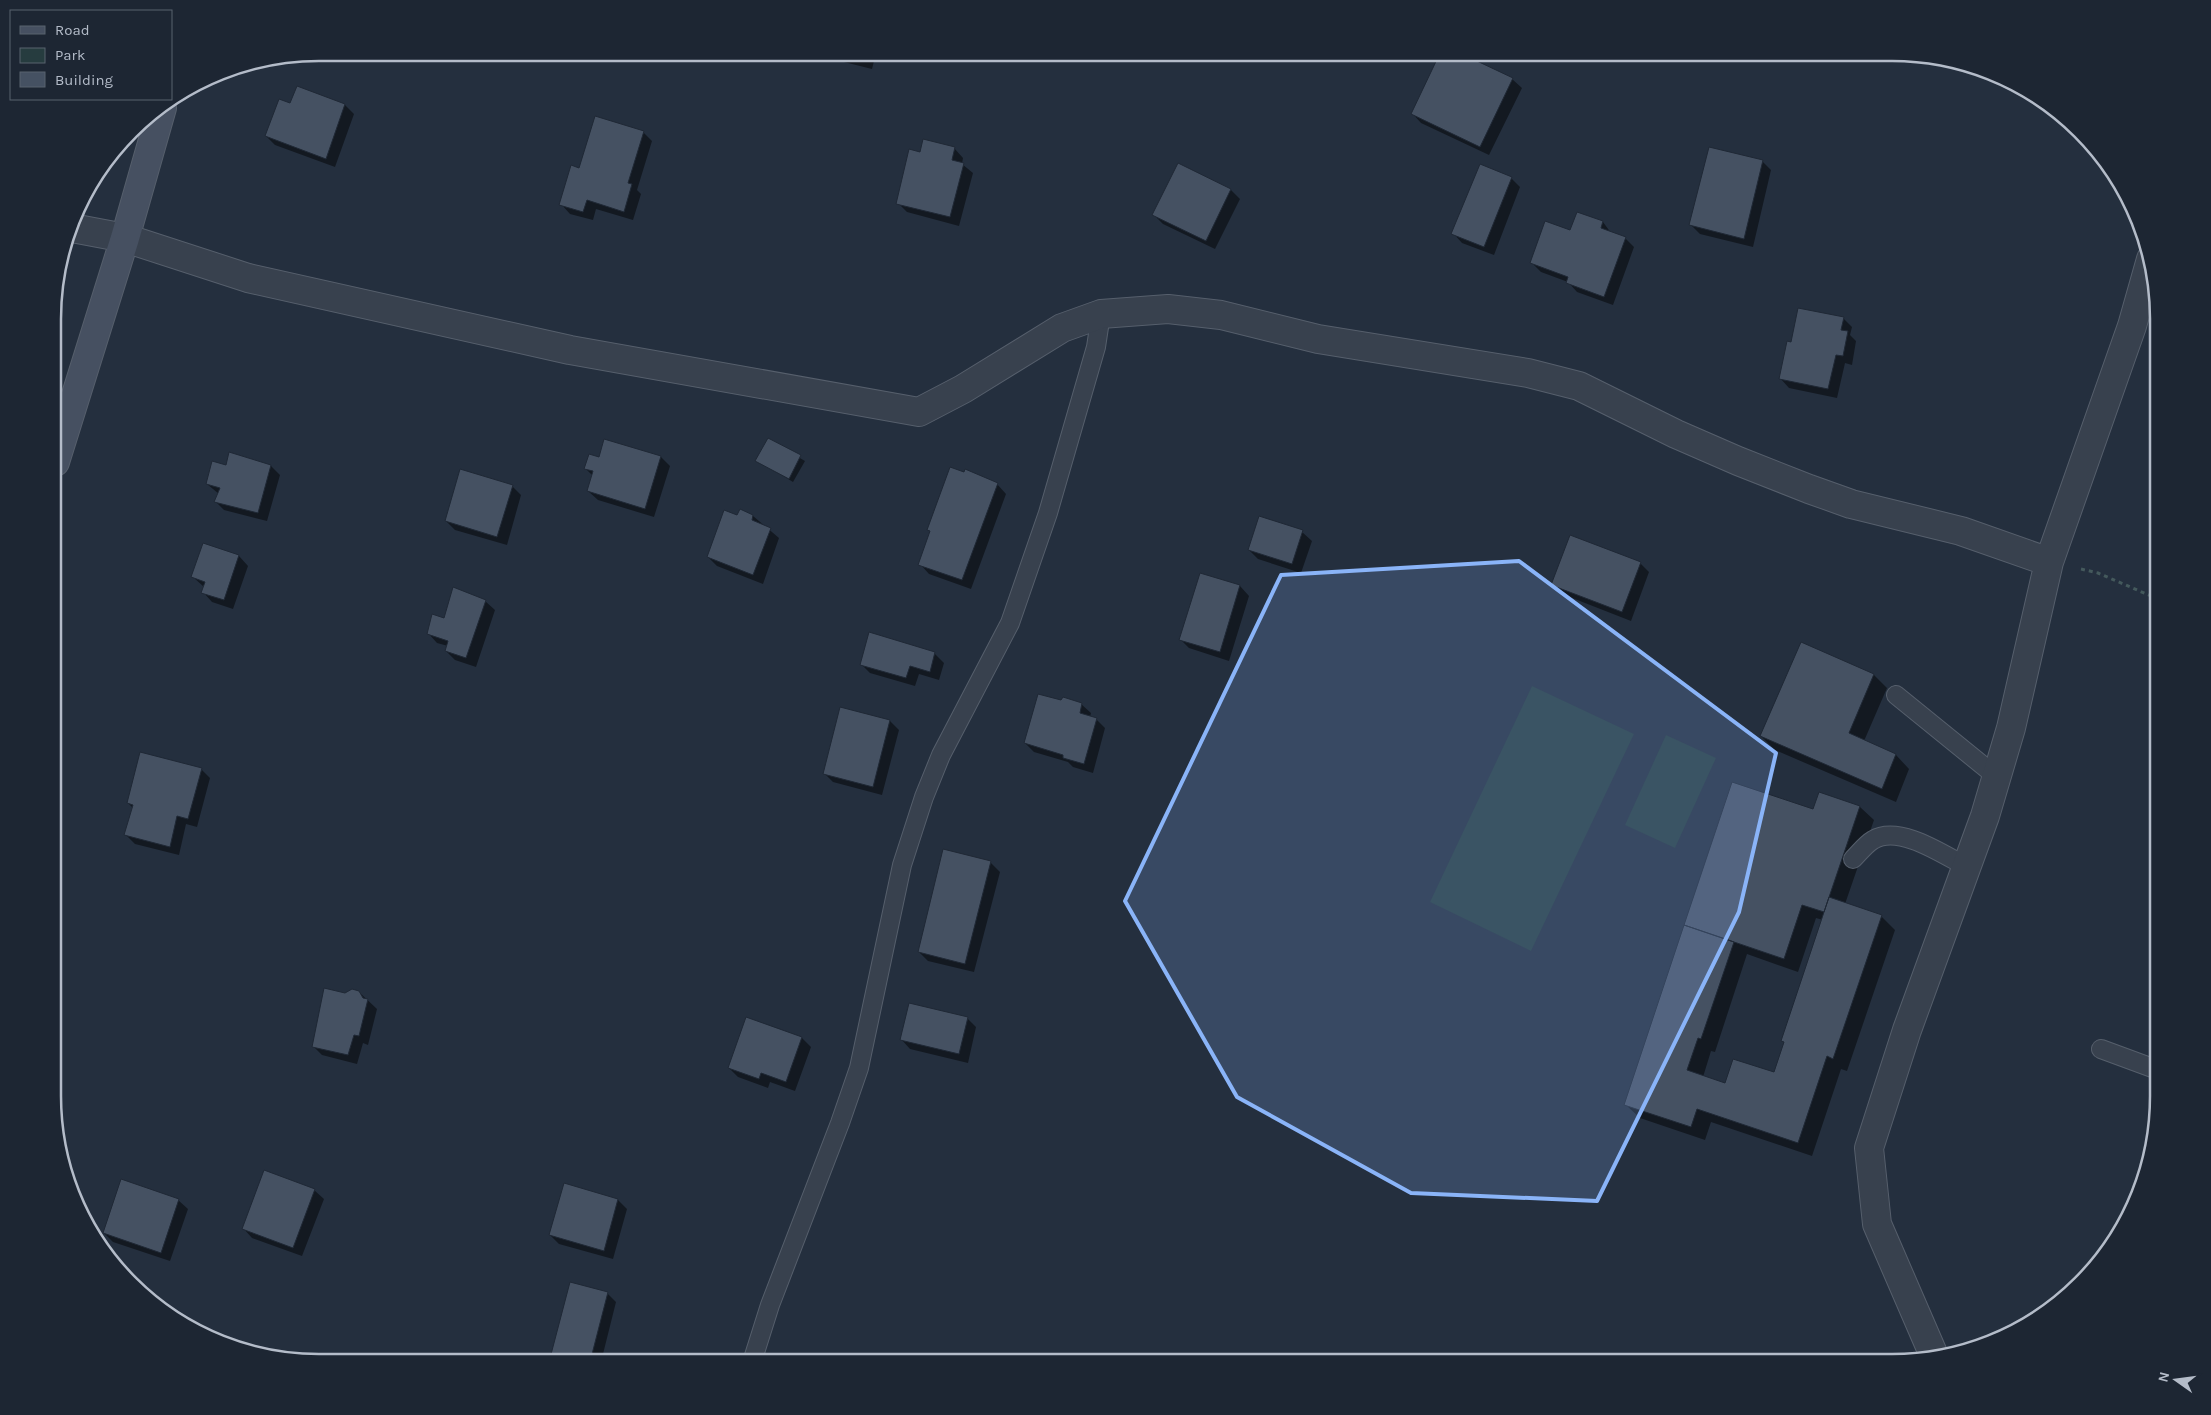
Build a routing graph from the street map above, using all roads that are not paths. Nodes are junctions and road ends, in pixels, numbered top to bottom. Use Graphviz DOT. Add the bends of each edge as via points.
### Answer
graph roads {
  1 [pos="159,117"];
  2 [pos="78,229"];
  3 [pos="124,238"];
  4 [pos="2146,276"];
  5 [pos="1101,314"];
  6 [pos="61,443"];
  7 [pos="2049,562"];
  8 [pos="1896,695"];
  9 [pos="1997,777"];
  10 [pos="1853,859"];
  11 [pos="1967,867"];
  12 [pos="2100,1049"];
  13 [pos="2150,1067"];
  14 [pos="1932,1351"];
  15 [pos="755,1354"];
  1 -- 3 [label="street"];
  2 -- 3 [label="street"];
  3 -- 5 [label="street" via="248,278 570,350 919,412 1062,328"];
  3 -- 6 [label="street"];
  4 -- 7 [label="street" via="2132,326"];
  5 -- 7 [label="street" via="1168,309 1222,314 1318,339 1528,373 1579,386 1685,438 1809,489 1851,504 1961,531"];
  5 -- 15 [label="lane" via="1096,347 1048,513 1010,623 941,755 924,797 902,865 859,1068"];
  7 -- 9 [label="street"];
  8 -- 9 [label="lane"];
  9 -- 11 [label="street"];
  10 -- 11 [label="lane" via="1874,839 1894,834 1921,843"];
  11 -- 14 [label="street" via="1869,1148 1877,1224"];
  12 -- 13 [label="lane"];
}
